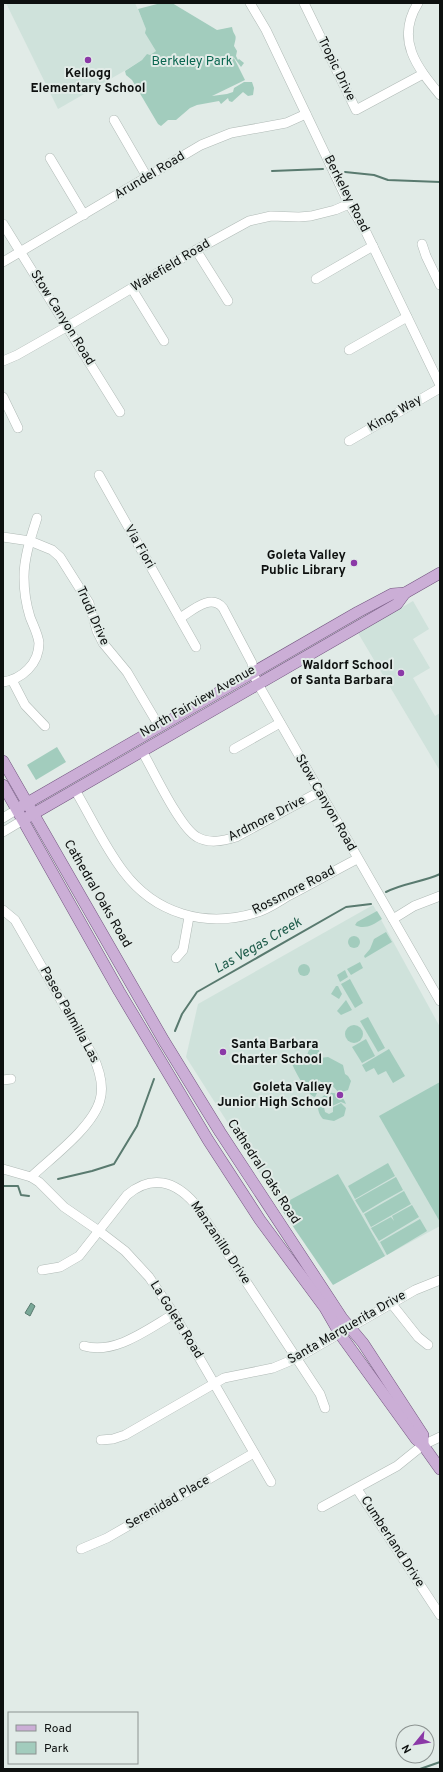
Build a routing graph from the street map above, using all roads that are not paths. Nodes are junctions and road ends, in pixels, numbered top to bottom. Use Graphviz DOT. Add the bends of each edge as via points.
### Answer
graph roads {
  1 [pos="250,3"];
  2 [pos="304,3"];
  3 [pos="418,3"];
  4 [pos="423,74"];
  5 [pos="440,95"];
  6 [pos="306,114"];
  7 [pos="114,120"];
  8 [pos="50,158"];
  9 [pos="147,177"];
  10 [pos="349,204"];
  11 [pos="84,215"];
  12 [pos="3,224"];
  13 [pos="422,244"];
  14 [pos="373,246"];
  15 [pos="196,250"];
  16 [pos="21,252"];
  17 [pos="3,262"];
  18 [pos="316,278"];
  19 [pos="440,285"];
  20 [pos="132,289"];
  21 [pos="228,301"];
  22 [pos="407,317"];
  23 [pos="68,326"];
  24 [pos="164,341"];
  25 [pos="349,350"];
  26 [pos="3,361"];
  27 [pos="440,387"];
  28 [pos="3,397"];
  29 [pos="120,412"];
  30 [pos="18,428"];
  31 [pos="349,441"];
  32 [pos="99,475"];
  33 [pos="37,518"];
  34 [pos="3,537"];
  35 [pos="30,541"];
  36 [pos="440,573"];
  37 [pos="405,593"];
  38 [pos="180,618"];
  39 [pos="196,647"];
  40 [pos="253,673"];
  41 [pos="7,681"];
  42 [pos="258,684"];
  43 [pos="280,723"];
  44 [pos="45,726"];
  45 [pos="159,726"];
  46 [pos="234,749"];
  47 [pos="142,751"];
  48 [pos="3,761"];
  49 [pos="3,785"];
  50 [pos="75,790"];
  51 [pos="319,792"];
  52 [pos="27,803"];
  53 [pos="16,810"];
  54 [pos="34,814"];
  55 [pos="3,818"];
  56 [pos="23,820"];
  57 [pos="3,832"];
  58 [pos="358,859"];
  59 [pos="440,896"];
  60 [pos="3,910"];
  61 [pos="189,917"];
  62 [pos="393,919"];
  63 [pos="176,958"];
  64 [pos="440,1001"];
  65 [pos="3,1169"];
  66 [pos="31,1177"];
  67 [pos="99,1230"];
  68 [pos="42,1270"];
  69 [pos="440,1280"];
  70 [pos="391,1303"];
  71 [pos="174,1314"];
  72 [pos="351,1327"];
  73 [pos="340,1334"];
  74 [pos="428,1345"];
  75 [pos="84,1346"];
  76 [pos="297,1358"];
  77 [pos="214,1383"];
  78 [pos="326,1408"];
  79 [pos="440,1437"];
  80 [pos="101,1440"];
  81 [pos="423,1445"];
  82 [pos="254,1453"];
  83 [pos="440,1470"];
  84 [pos="270,1482"];
  85 [pos="357,1489"];
  86 [pos="322,1507"];
  87 [pos="81,1549"];
  88 [pos="440,1615"];
  1 -- 6 [label="street, Berkeley Road" via="266,30"];
  2 -- 4 [label="street, Tropic Drive" via="356,110"];
  3 -- 4 [label="street" via="412,12 408,36 409,48"];
  4 -- 5 [label="street"];
  6 -- 9 [label="street, Arundel Road" via="276,126 219,137"];
  6 -- 10 [label="street, Berkeley Road"];
  7 -- 9 [label="street"];
  8 -- 11 [label="street"];
  9 -- 11 [label="street, Arundel Road"];
  10 -- 14 [label="street, Berkeley Road"];
  10 -- 15 [label="street, Wakefield Road" via="311,216 259,218 240,225"];
  11 -- 16 [label="street, Arundel Road"];
  12 -- 16 [label="street, Stow Canyon Road"];
  13 -- 19 [label="street"];
  14 -- 18 [label="street"];
  14 -- 22 [label="street, Berkeley Road"];
  15 -- 20 [label="street, Wakefield Road"];
  15 -- 21 [label="street"];
  16 -- 17 [label="street, Arundel Road"];
  16 -- 23 [label="street, Stow Canyon Road"];
  20 -- 23 [label="street, Wakefield Road"];
  20 -- 24 [label="street"];
  22 -- 25 [label="street"];
  22 -- 27 [label="street, Berkeley Road"];
  23 -- 26 [label="street, Wakefield Road"];
  23 -- 29 [label="street, Stow Canyon Road"];
  27 -- 31 [label="street, Kings Way"];
  28 -- 30 [label="street"];
  32 -- 38 [label="street, Via Fiori"];
  33 -- 35 [label="street"];
  34 -- 35 [label="street, Trudi Drive"];
  35 -- 41 [label="street" via="24,584 27,606 39,643 38,654 23,674"];
  35 -- 45 [label="street, Trudi Drive" via="52,550 60,557 89,603 103,643 127,672"];
  36 -- 37 [label="main road, North Fairview Avenue"];
  37 -- 40 [label="main road, North Fairview Avenue" via="392,594"];
  37 -- 42 [label="main road, North Fairview Avenue" via="397,604"];
  38 -- 39 [label="street, Via Fiori"];
  38 -- 40 [label="street, Stow Canyon Road" via="206,602 218,602 238,634 252,663"];
  40 -- 42 [label="street, Stow Canyon Road"];
  40 -- 45 [label="main road, North Fairview Avenue"];
  41 -- 44 [label="street"];
  42 -- 43 [label="street, Stow Canyon Road"];
  42 -- 47 [label="main road, North Fairview Avenue"];
  43 -- 46 [label="street"];
  43 -- 51 [label="street, Stow Canyon Road"];
  45 -- 52 [label="main road, North Fairview Avenue"];
  47 -- 50 [label="main road, North Fairview Avenue"];
  47 -- 51 [label="street, Ardmore Drive" via="182,824 196,837 205,841 224,841 236,837"];
  48 -- 52 [label="main road, Cathedral Oaks Road"];
  49 -- 53 [label="main road, Cathedral Oaks Road"];
  50 -- 54 [label="main road, North Fairview Avenue"];
  50 -- 61 [label="street, Rossmore Road" via="114,858 132,882 152,900"];
  51 -- 58 [label="street, Stow Canyon Road"];
  52 -- 53 [label="main road, North Fairview Avenue"];
  52 -- 54 [label="main road, Cathedral Oaks Road"];
  53 -- 55 [label="street, North Fairview Avenue"];
  53 -- 56 [label="main road, Cathedral Oaks Road"];
  54 -- 56 [label="main road, North Fairview Avenue"];
  54 -- 72 [label="main road, Cathedral Oaks Road" via="164,1041 216,1126 342,1318"];
  56 -- 57 [label="street, North Fairview Avenue"];
  56 -- 73 [label="main road, Cathedral Oaks Road" via="119,991 208,1140 260,1220 328,1313"];
  58 -- 61 [label="street, Rossmore Road" via="256,913 218,920"];
  58 -- 62 [label="street, Stow Canyon Road"];
  59 -- 62 [label="street" via="414,906"];
  60 -- 66 [label="street, Paseo Palmilla Las" via="15,920 93,1056 101,1079 100,1100 91,1117 76,1136"];
  61 -- 63 [label="street" via="183,950"];
  62 -- 64 [label="street, Stow Canyon Road"];
  65 -- 66 [label="street, La Goleta Road"];
  66 -- 67 [label="street, La Goleta Road" via="64,1207"];
  67 -- 68 [label="street, Manzanillo Drive" via="79,1256 60,1267"];
  67 -- 71 [label="street, La Goleta Road" via="138,1264"];
  67 -- 76 [label="street, Manzanillo Drive" via="126,1195 136,1187 158,1182 177,1187 195,1204"];
  69 -- 70 [label="street, Santa Marguerita Drive"];
  70 -- 72 [label="street, Santa Marguerita Drive"];
  70 -- 74 [label="street" via="418,1337"];
  71 -- 75 [label="street" via="140,1334 105,1348 93,1349"];
  71 -- 77 [label="street, La Goleta Road"];
  72 -- 73 [label="street, Santa Marguerita Drive"];
  72 -- 81 [label="main road, Cathedral Oaks Road" via="423,1435"];
  73 -- 76 [label="street, Santa Marguerita Drive"];
  73 -- 81 [label="main road, Cathedral Oaks Road" via="416,1439"];
  76 -- 77 [label="street, Santa Marguerita Drive" via="272,1368 239,1374"];
  76 -- 78 [label="street, Manzanillo Drive"];
  77 -- 80 [label="street, Santa Marguerita Drive" via="124,1435"];
  77 -- 82 [label="street, La Goleta Road"];
  79 -- 81 [label="street"];
  81 -- 83 [label="main road, Cathedral Oaks Road"];
  81 -- 85 [label="street" via="397,1466"];
  82 -- 84 [label="street, La Goleta Road"];
  82 -- 87 [label="street, Serenidad Place" via="107,1538"];
  85 -- 86 [label="street"];
  85 -- 88 [label="street, Cumberland Drive"];
}
